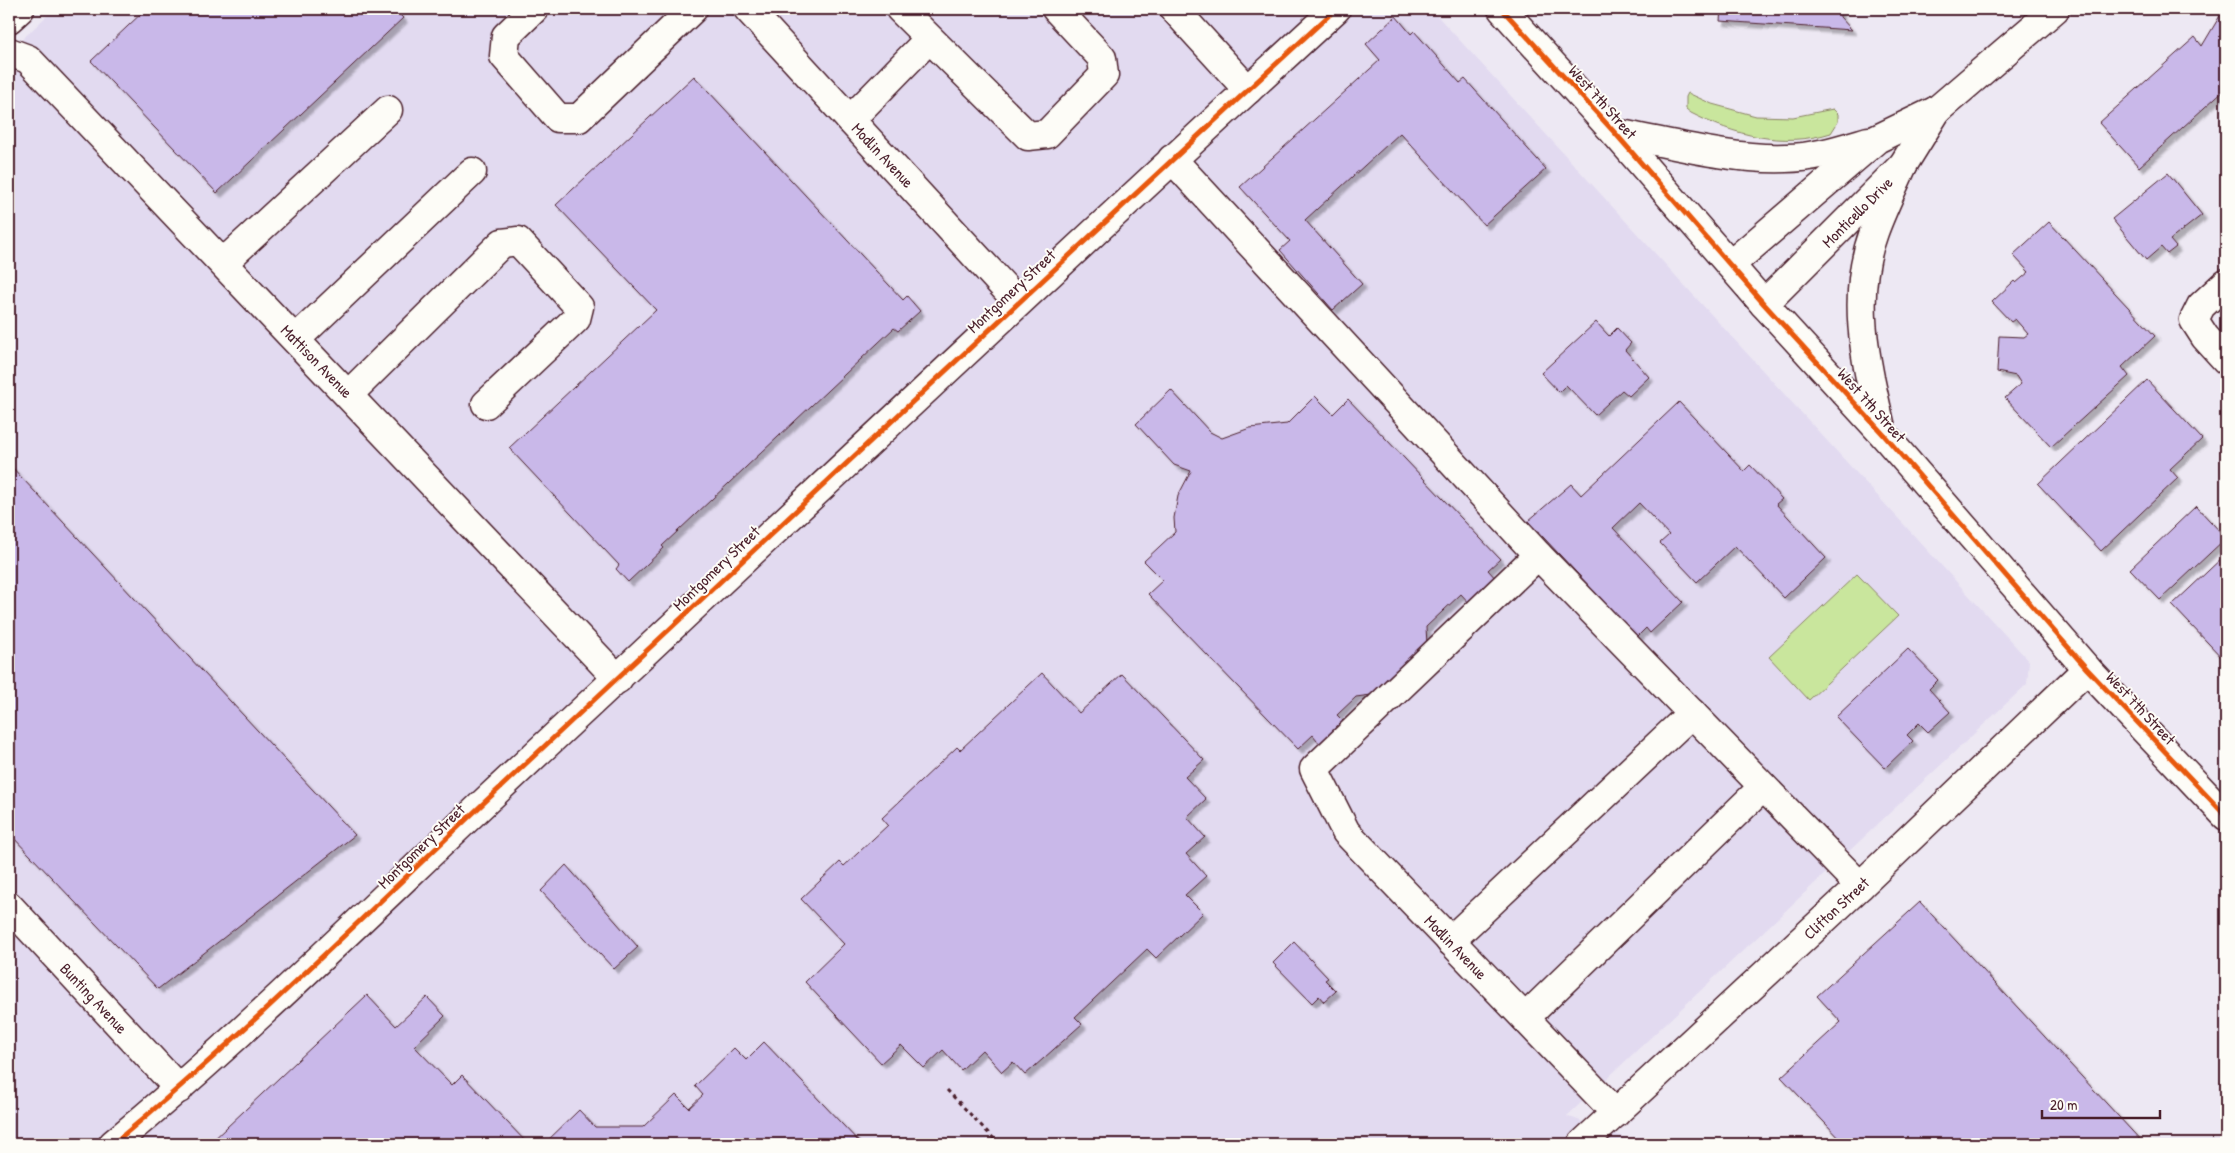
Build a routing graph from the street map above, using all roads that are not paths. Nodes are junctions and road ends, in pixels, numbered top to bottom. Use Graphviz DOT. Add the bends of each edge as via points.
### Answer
graph roads {
  1 [pos="20,9"];
  2 [pos="534,9"];
  3 [pos="693,9"];
  4 [pos="748,9"];
  5 [pos="900,9"];
  6 [pos="1056,9"];
  7 [pos="1174,9"];
  8 [pos="1336,9"];
  9 [pos="1502,9"];
  10 [pos="2055,9"];
  11 [pos="9,19"];
  12 [pos="929,40"];
  13 [pos="9,52"];
  14 [pos="1248,90"];
  15 [pos="388,110"];
  16 [pos="1937,110"];
  17 [pos="850,120"];
  18 [pos="1615,133"];
  19 [pos="1876,139"];
  20 [pos="1172,159"];
  21 [pos="1903,165"];
  22 [pos="472,172"];
  23 [pos="223,263"];
  24 [pos="1730,265"];
  25 [pos="2226,283"];
  26 [pos="1018,302"];
  27 [pos="1764,304"];
  28 [pos="296,339"];
  29 [pos="2226,360"];
  30 [pos="349,394"];
  31 [pos="486,404"];
  32 [pos="1882,434"];
  33 [pos="1538,555"];
  34 [pos="2087,669"];
  35 [pos="618,679"];
  36 [pos="1692,713"];
  37 [pos="1763,787"];
  38 [pos="2226,816"];
  39 [pos="1860,886"];
  40 [pos="9,906"];
  41 [pos="1450,941"];
  42 [pos="1525,1018"];
  43 [pos="179,1089"];
  44 [pos="1616,1113"];
  45 [pos="113,1144"];
  46 [pos="1582,1144"];
  1 -- 11 [label="street"];
  2 -- 3 [label="street" via="506,36 504,56 558,118 579,118"];
  4 -- 17 [label="street, Modlin Avenue"];
  5 -- 12 [label="street"];
  6 -- 12 [label="street" via="1102,58 1104,75 1047,134 1028,136"];
  7 -- 14 [label="street"];
  8 -- 14 [label="street, Montgomery Street"];
  9 -- 18 [label="street, West 7th Street"];
  10 -- 16 [label="street, Monticello Drive"];
  12 -- 17 [label="street"];
  13 -- 23 [label="street, Mattison Avenue" via="28,58"];
  14 -- 20 [label="street, Montgomery Street"];
  15 -- 23 [label="street"];
  16 -- 19 [label="street, Monticello Drive"];
  16 -- 21 [label="street, Monticello Drive"];
  17 -- 26 [label="street, Modlin Avenue"];
  18 -- 19 [label="street" via="1742,156 1786,158 1826,154"];
  18 -- 24 [label="street, West 7th Street"];
  19 -- 24 [label="street, Monticello Drive"];
  20 -- 26 [label="street, Montgomery Street"];
  20 -- 33 [label="street"];
  21 -- 27 [label="street, Monticello Drive"];
  21 -- 32 [label="street" via="1873,234 1864,275 1861,311 1864,352"];
  22 -- 28 [label="street"];
  23 -- 28 [label="street, Mattison Avenue"];
  24 -- 27 [label="street, West 7th Street"];
  25 -- 29 [label="street" via="2202,306 2194,320"];
  26 -- 35 [label="street, Montgomery Street"];
  27 -- 32 [label="street, West 7th Street"];
  28 -- 30 [label="street, Mattison Avenue"];
  30 -- 31 [label="street" via="502,243 518,241 579,307 576,319"];
  30 -- 35 [label="street, Mattison Avenue"];
  32 -- 34 [label="street, West 7th Street"];
  33 -- 36 [label="street"];
  33 -- 41 [label="street, Modlin Avenue" via="1314,769 1346,832"];
  34 -- 38 [label="street, West 7th Street"];
  34 -- 39 [label="street, Clifton Street"];
  35 -- 43 [label="street, Montgomery Street"];
  36 -- 37 [label="street"];
  36 -- 41 [label="street"];
  37 -- 39 [label="street"];
  37 -- 42 [label="street"];
  39 -- 44 [label="street, Clifton Street"];
  40 -- 43 [label="street, Bunting Avenue"];
  41 -- 42 [label="street, Modlin Avenue"];
  42 -- 44 [label="street, Modlin Avenue"];
  43 -- 45 [label="street, Montgomery Street"];
  44 -- 46 [label="street, Clifton Street"];
}
